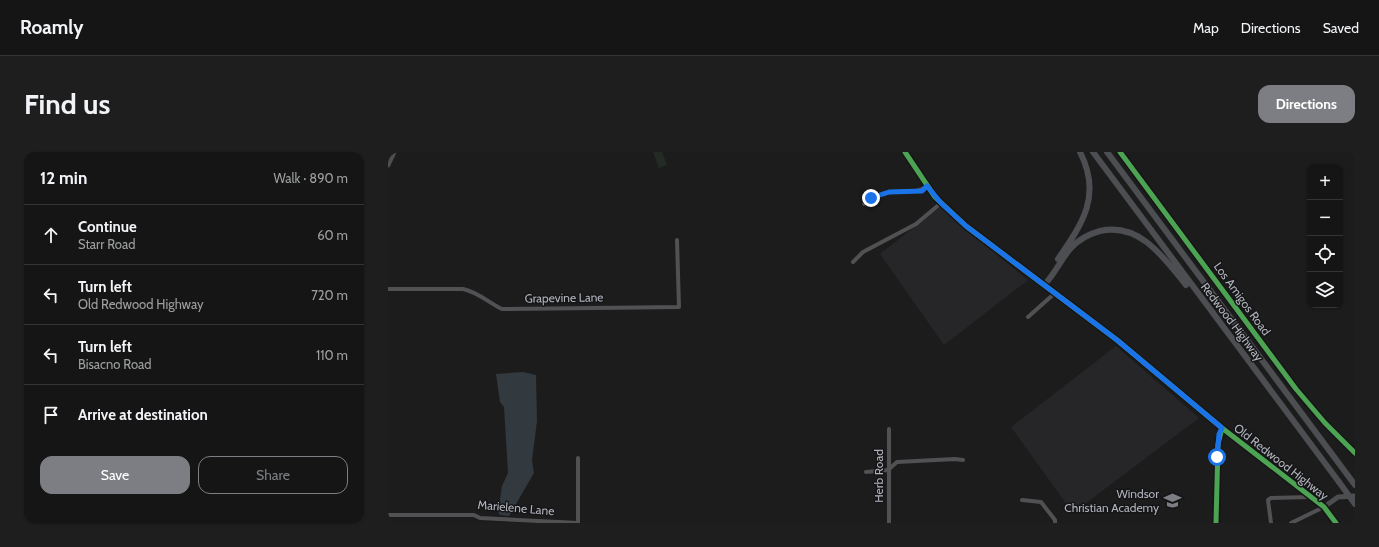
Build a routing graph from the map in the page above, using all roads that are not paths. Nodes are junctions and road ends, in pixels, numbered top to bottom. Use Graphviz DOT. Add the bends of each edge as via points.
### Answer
graph roads {
  1 [pos="394,152"];
  2 [pos="905,152"];
  3 [pos="1080,152"];
  4 [pos="1093,152"];
  5 [pos="1107,152"];
  6 [pos="1120,152"];
  7 [pos="388,165"];
  8 [pos="927,186"];
  9 [pos="941,203"];
  10 [pos="864,204"];
  11 [pos="677,240"];
  12 [pos="853,262"];
  13 [pos="1044,285"];
  14 [pos="388,289"];
  15 [pos="1055,293"];
  16 [pos="1028,318"];
  17 [pos="1220,324"];
  18 [pos="1222,428"];
  19 [pos="889,429"];
  20 [pos="1355,453"];
  21 [pos="578,458"];
  22 [pos="963,460"];
  23 [pos="888,470"];
  24 [pos="866,472"];
  25 [pos="1354,485"];
  26 [pos="1355,496"];
  27 [pos="1310,497"];
  28 [pos="1022,500"];
  29 [pos="1355,504"];
  30 [pos="1324,507"];
  31 [pos="388,515"];
  32 [pos="889,523"];
  33 [pos="1055,523"];
  34 [pos="1216,523"];
  35 [pos="1271,523"];
  36 [pos="1291,523"];
  37 [pos="1336,523"];
  1 -- 7 [label="main road"];
  2 -- 8 [label="main road, Old Redwood Highway"];
  3 -- 13 [label="highway" via="1089,173 1087,211"];
  4 -- 17 [label="highway, Redwood Highway"];
  5 -- 25 [label="highway, Redwood Highway"];
  6 -- 20 [label="street, Los Amigos Road" via="1296,389"];
  8 -- 9 [label="main road, Old Redwood Highway"];
  8 -- 10 [label="street" via="917,192 878,194"];
  9 -- 12 [label="street" via="916,224 868,249"];
  9 -- 13 [label="main road, Old Redwood Highway" via="966,226"];
  11 -- 14 [label="street, Grapevine Lane" via="679,307 502,309 463,289"];
  13 -- 15 [label="main road, Old Redwood Highway"];
  13 -- 17 [label="highway" via="1080,240 1096,232 1120,229 1135,234 1152,247"];
  15 -- 16 [label="street"];
  15 -- 18 [label="main road, Old Redwood Highway" via="1117,340"];
  17 -- 29 [label="highway, Redwood Highway, bridge"];
  18 -- 27 [label="main road, Old Redwood Highway"];
  18 -- 34 [label="street" via="1218,444"];
  19 -- 23 [label="street, Herb Road"];
  21 -- 31 [label="street, Marielene Lane" via="578,523 480,518 474,515"];
  22 -- 23 [label="street" via="897,462"];
  23 -- 24 [label="street"];
  23 -- 32 [label="street, Herb Road"];
  26 -- 30 [label="main road" via="1338,497"];
  27 -- 30 [label="main road, Old Redwood Highway"];
  27 -- 35 [label="street" via="1271,498 1268,500"];
  28 -- 33 [label="street" via="1041,502"];
  30 -- 36 [label="street"];
  30 -- 37 [label="main road, Old Redwood Highway"];
}
